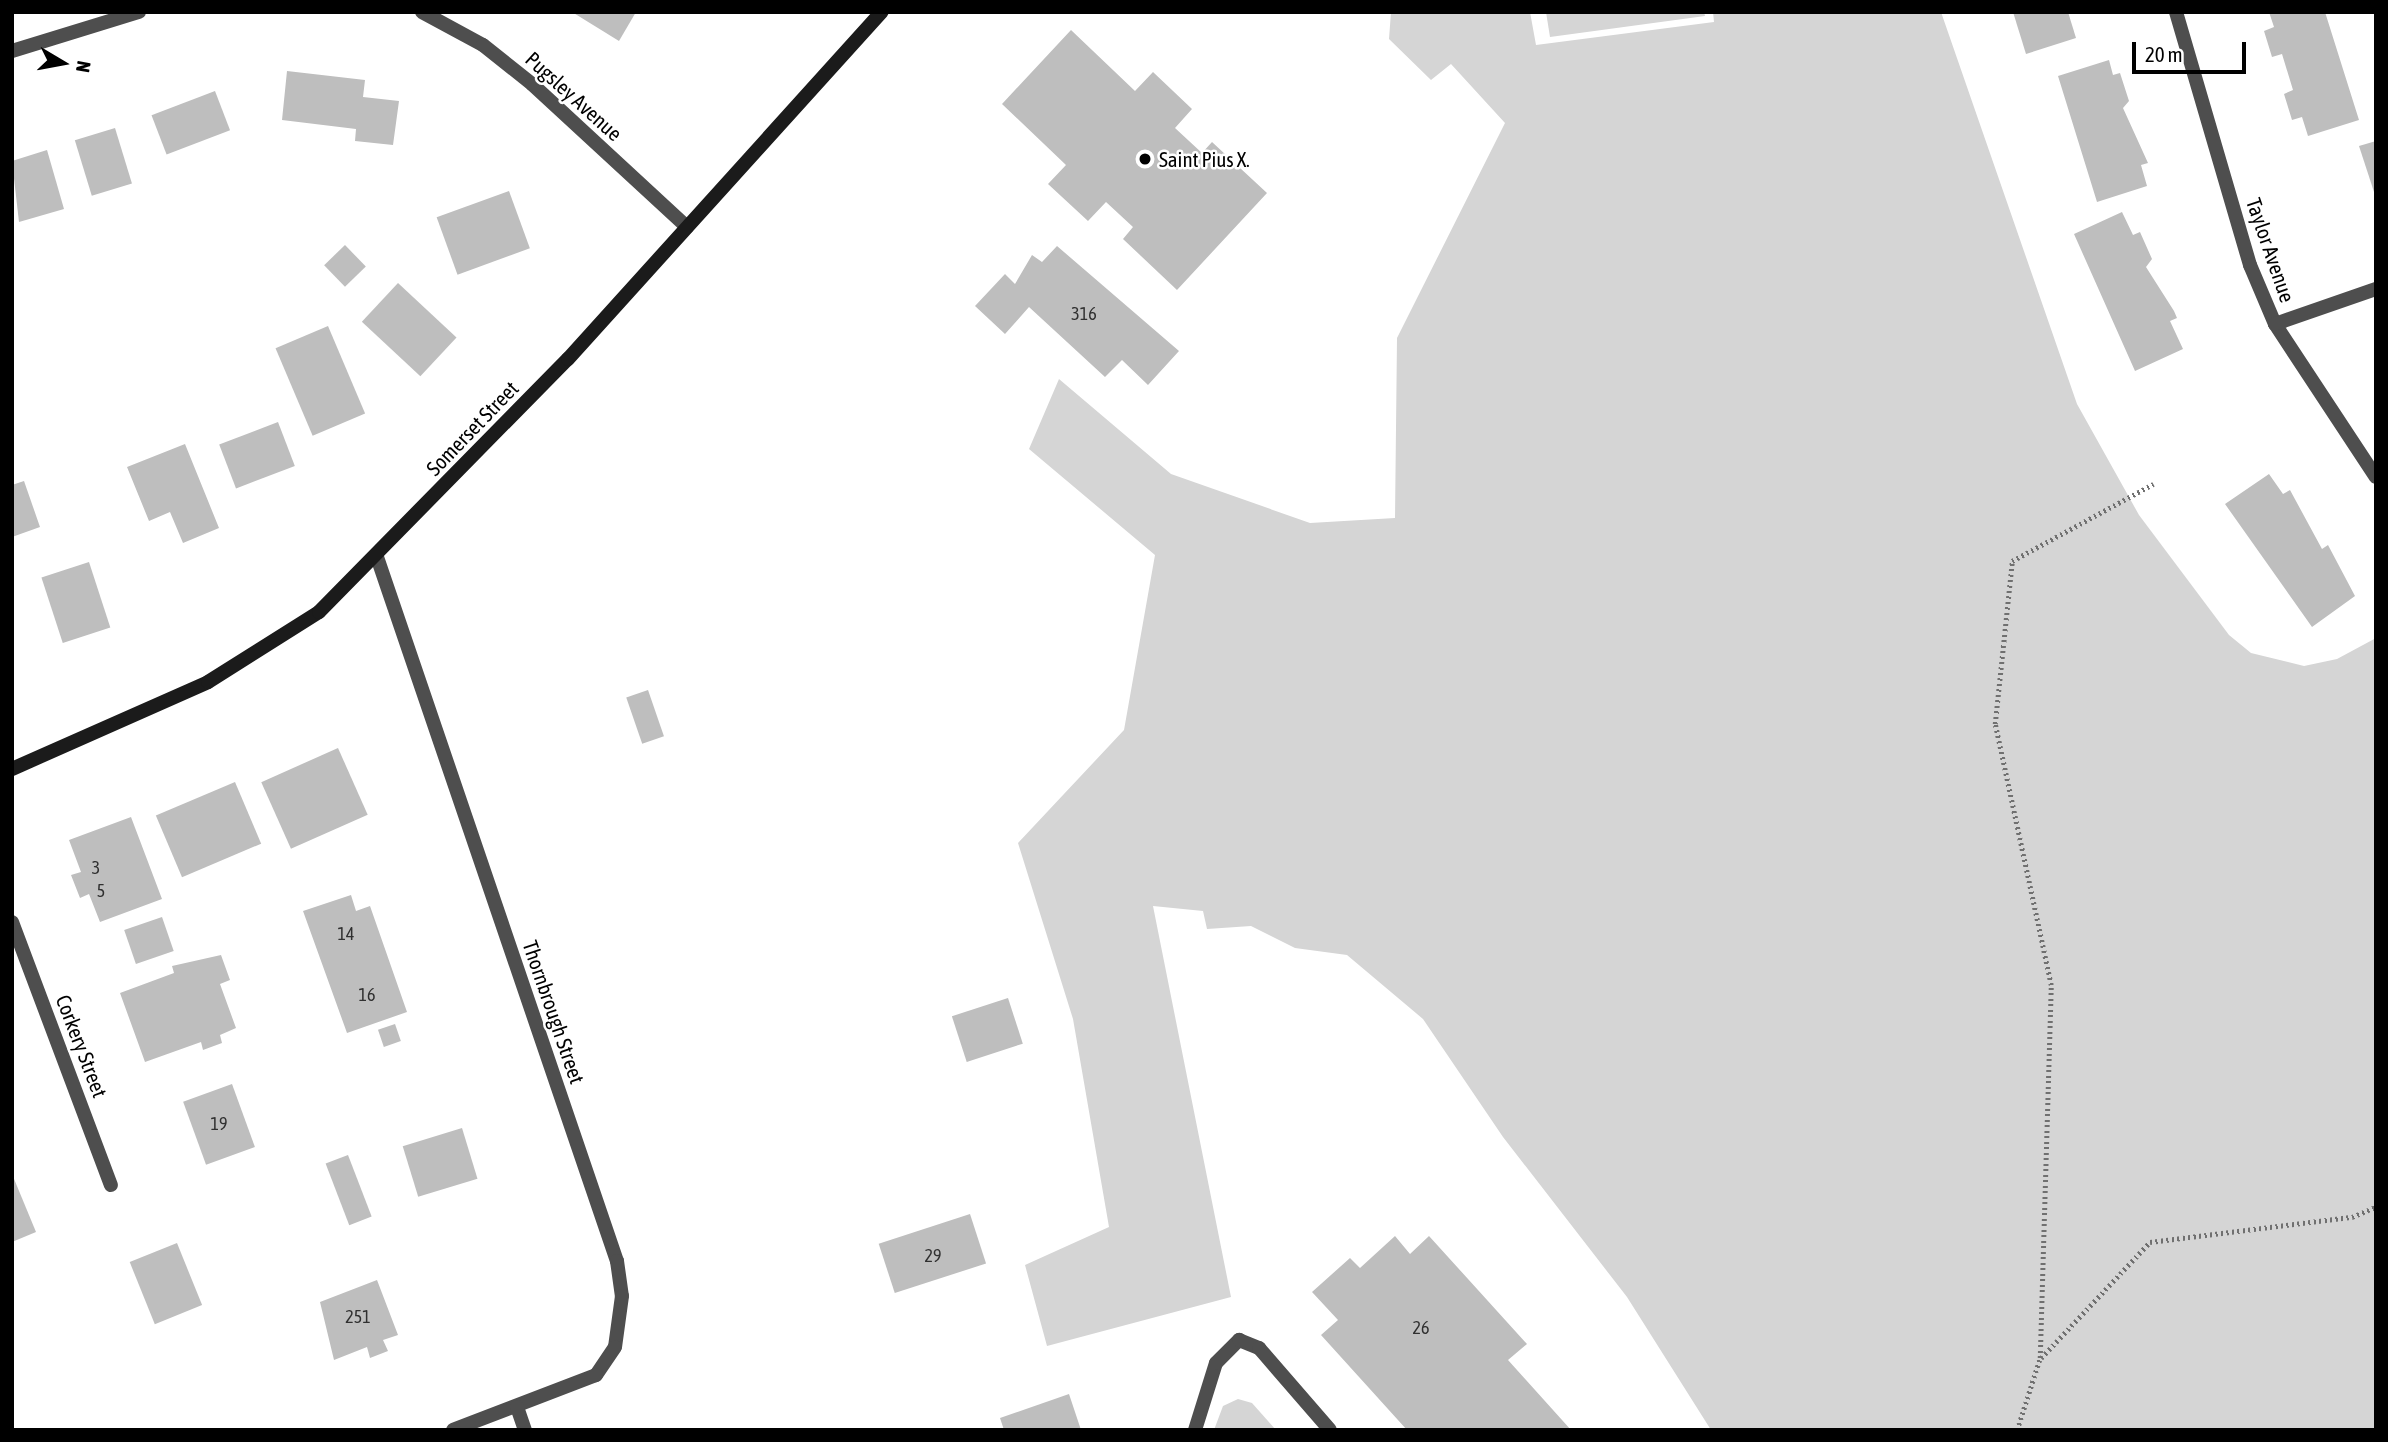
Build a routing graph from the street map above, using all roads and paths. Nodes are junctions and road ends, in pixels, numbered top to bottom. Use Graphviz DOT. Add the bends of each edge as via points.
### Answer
graph roads {
  1 [pos="139,12"];
  2 [pos="422,12"];
  3 [pos="882,12"];
  4 [pos="2176,12"];
  5 [pos="12,51"];
  6 [pos="687,227"];
  7 [pos="2376,289"];
  8 [pos="2275,324"];
  9 [pos="2376,477"];
  10 [pos="2152,484"];
  11 [pos="377,557"];
  12 [pos="12,769"];
  13 [pos="12,922"];
  14 [pos="111,1185"];
  15 [pos="2376,1207"];
  16 [pos="2040,1358"];
  17 [pos="516,1408"];
  18 [pos="453,1430"];
  19 [pos="525,1430"];
  20 [pos="1195,1430"];
  21 [pos="1330,1430"];
  22 [pos="2017,1430"];
  1 -- 5 [label="street"];
  2 -- 6 [label="street, Pugsley Avenue" via="483,45 532,84"];
  3 -- 6 [label="main road, Somerset Street"];
  4 -- 8 [label="street, Taylor Avenue" via="2250,264"];
  6 -- 11 [label="main road, Somerset Street"];
  7 -- 8 [label="street"];
  8 -- 9 [label="street, Taylor Avenue"];
  10 -- 16 [label="path" via="2012,561 1994,724 2051,985"];
  11 -- 12 [label="main road, Somerset Street" via="319,612 266,649 155,708"];
  11 -- 17 [label="street, Thornbrough Street" via="617,1261 621,1328 608,1361 569,1389"];
  13 -- 14 [label="street, Corkery Street"];
  15 -- 16 [label="path" via="2352,1217 2150,1242"];
  16 -- 22 [label="path"];
  17 -- 18 [label="street, Thornbrough Street"];
  17 -- 19 [label="street"];
  20 -- 21 [label="street" via="1216,1363 1239,1340 1259,1348"];
}
